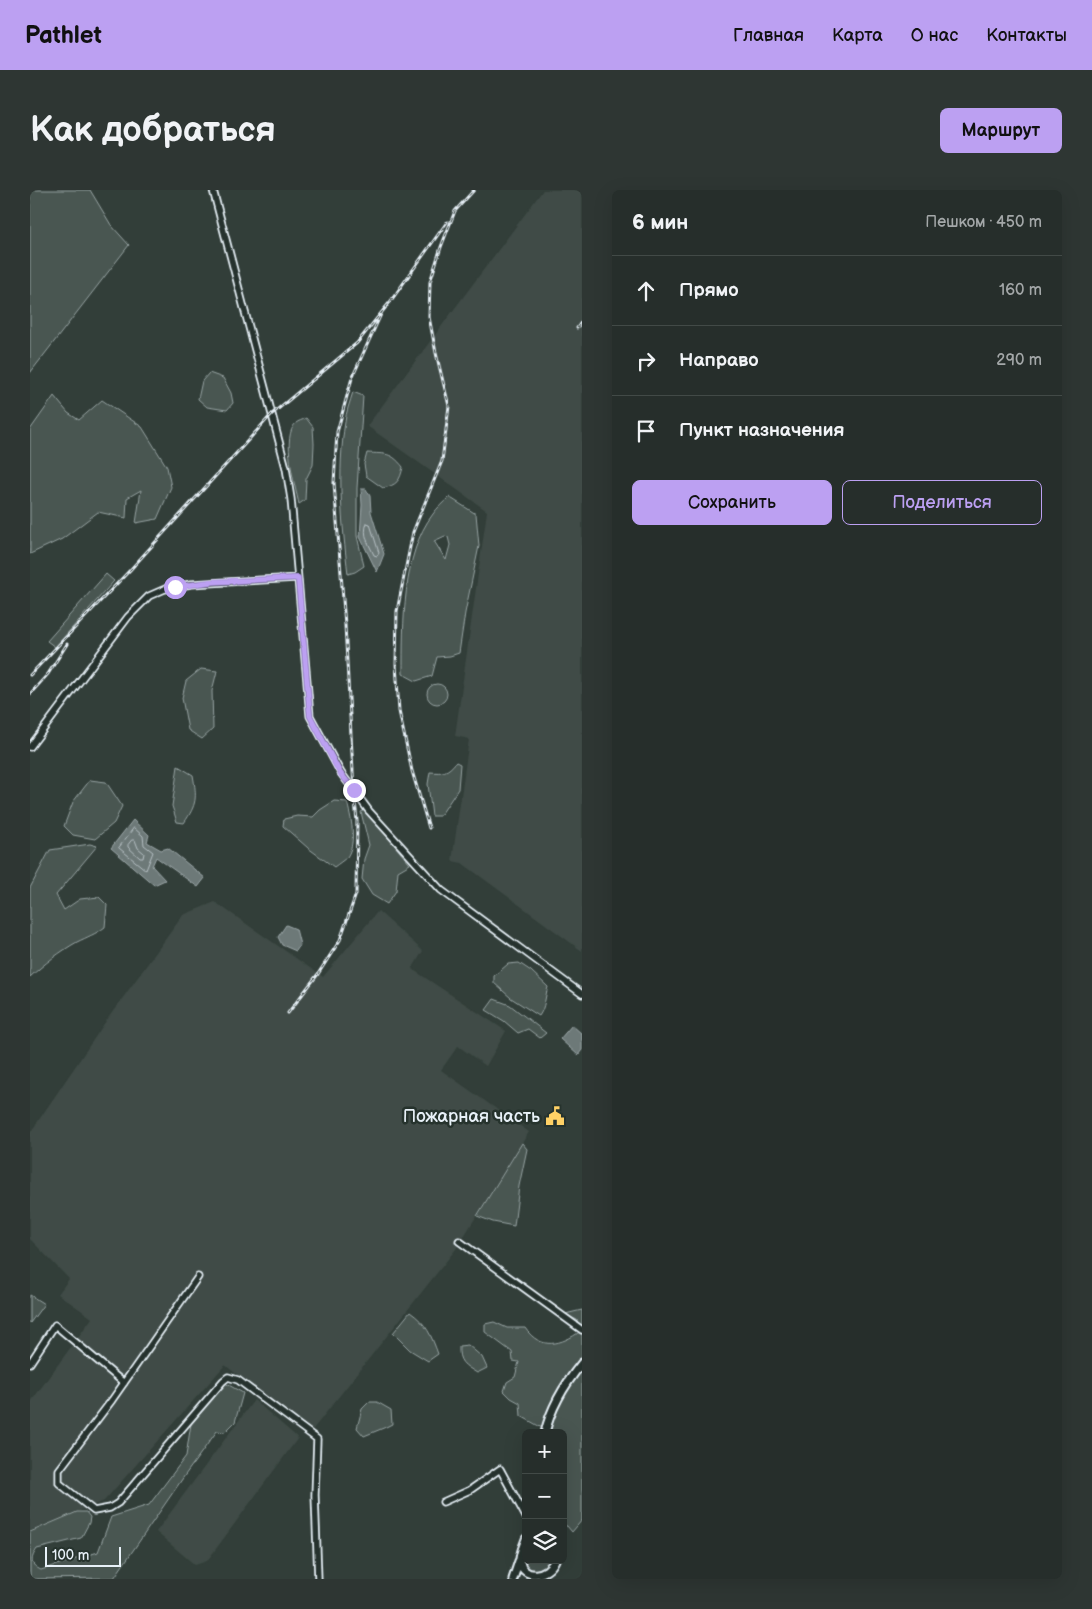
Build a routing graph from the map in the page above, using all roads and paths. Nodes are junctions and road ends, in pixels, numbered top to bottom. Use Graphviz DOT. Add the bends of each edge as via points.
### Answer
graph roads {
  1 [pos="214,190"];
  2 [pos="298,578"];
  3 [pos="30,747"];
  4 [pos="582,994"];
  5 [pos="460,1241"];
  6 [pos="198,1276"];
  7 [pos="582,1330"];
  8 [pos="30,1363"];
  9 [pos="582,1363"];
  10 [pos="124,1383"];
  11 [pos="546,1429"];
  12 [pos="443,1502"];
  13 [pos="522,1509"];
  14 [pos="522,1551"];
  15 [pos="519,1560"];
  16 [pos="552,1564"];
  17 [pos="539,1578"];
  18 [pos="318,1579"];
  19 [pos="513,1579"];
  1 -- 2 [label="street" via="286,468"];
  2 -- 3 [label="street" via="191,584 149,596 128,617"];
  2 -- 4 [label="street" via="310,716 340,773 369,811 441,890"];
  5 -- 7 [label="street"];
  6 -- 10 [label="street"];
  8 -- 10 [label="street" via="55,1325"];
  9 -- 11 [label="main road" via="552,1409"];
  10 -- 18 [label="street" via="59,1470 59,1483 94,1511 110,1508 118,1503 223,1381 228,1377 238,1380 317,1439"];
  12 -- 13 [label="street" via="470,1490 500,1469"];
  14 -- 15 [label="main road"];
  15 -- 17 [label="main road" via="524,1572"];
  15 -- 19 [label="main road"];
  16 -- 17 [label="main road"];
}
